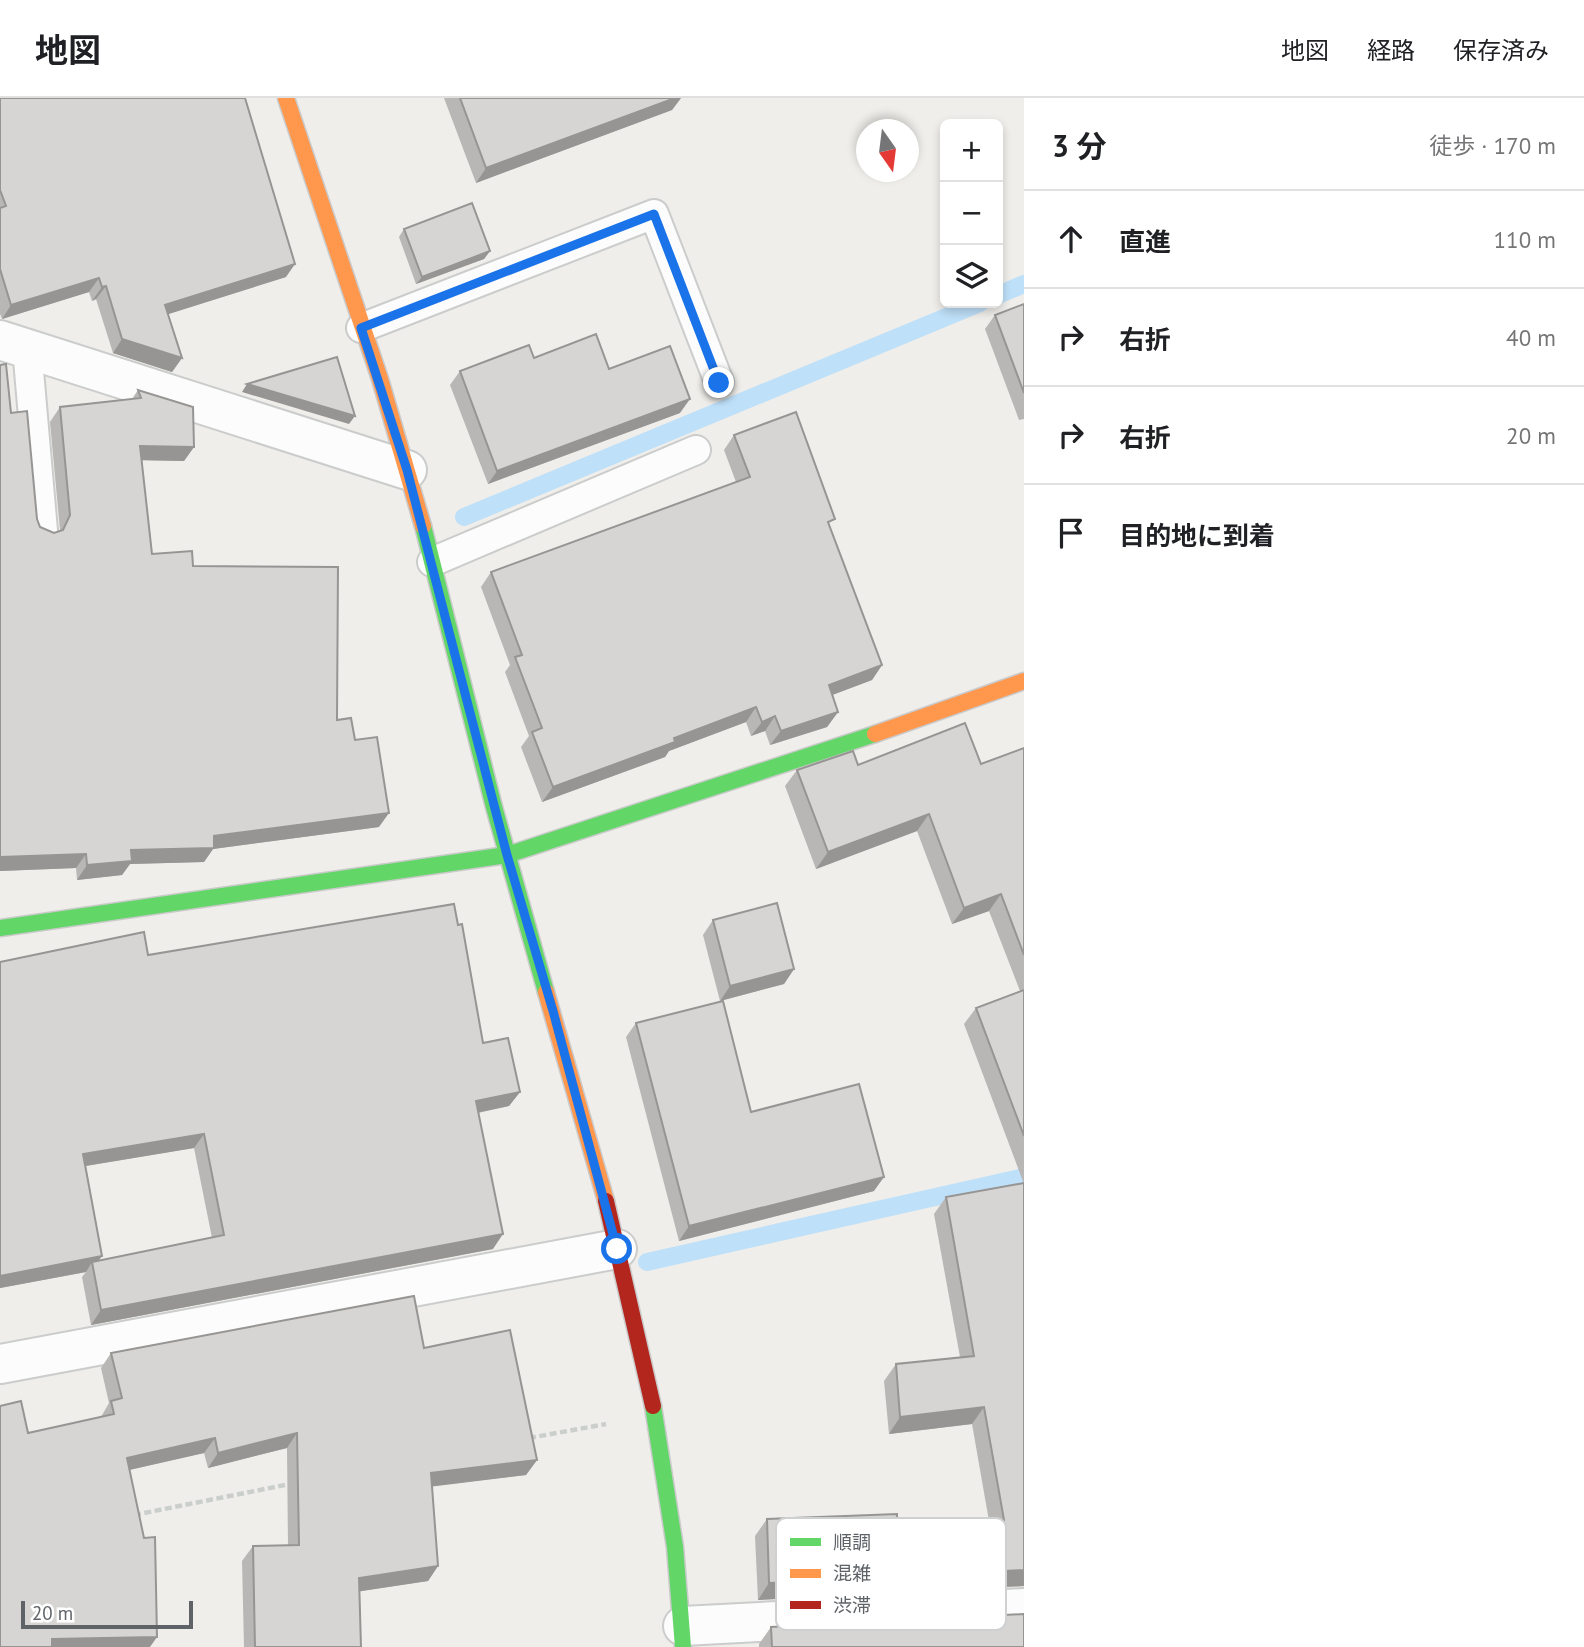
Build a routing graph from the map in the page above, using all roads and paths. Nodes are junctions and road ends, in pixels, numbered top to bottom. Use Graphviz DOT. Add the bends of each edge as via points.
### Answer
graph roads {
  1 [pos="286,98"];
  2 [pos="361,328"];
  3 [pos="13,344"];
  4 [pos="719,383"];
  5 [pos="696,450"];
  6 [pos="407,470"];
  7 [pos="43,530"];
  8 [pos="432,562"];
  9 [pos="1024,681"];
  10 [pos="507,855"];
  11 [pos="0,928"];
  12 [pos="617,1249"];
  13 [pos="0,1364"];
  14 [pos="655,1414"];
  15 [pos="520,1440"];
  16 [pos="302,1482"];
  17 [pos="131,1516"];
  18 [pos="1024,1608"];
  19 [pos="1006,1609"];
  20 [pos="776,1628"];
  21 [pos="683,1636"];
  1 -- 2 [label="street"];
  2 -- 4 [label="lane" via="654,214"];
  2 -- 6 [label="street"];
  3 -- 6 [label="street"];
  3 -- 7 [label="lane"];
  5 -- 8 [label="lane"];
  6 -- 8 [label="street"];
  8 -- 10 [label="street"];
  9 -- 10 [label="street"];
  10 -- 11 [label="street"];
  10 -- 12 [label="street"];
  12 -- 13 [label="street"];
  12 -- 14 [label="street"];
  14 -- 15 [label="path"];
  14 -- 21 [label="street"];
  16 -- 17 [label="path"];
  18 -- 19 [label="street"];
  20 -- 21 [label="street"];
}
